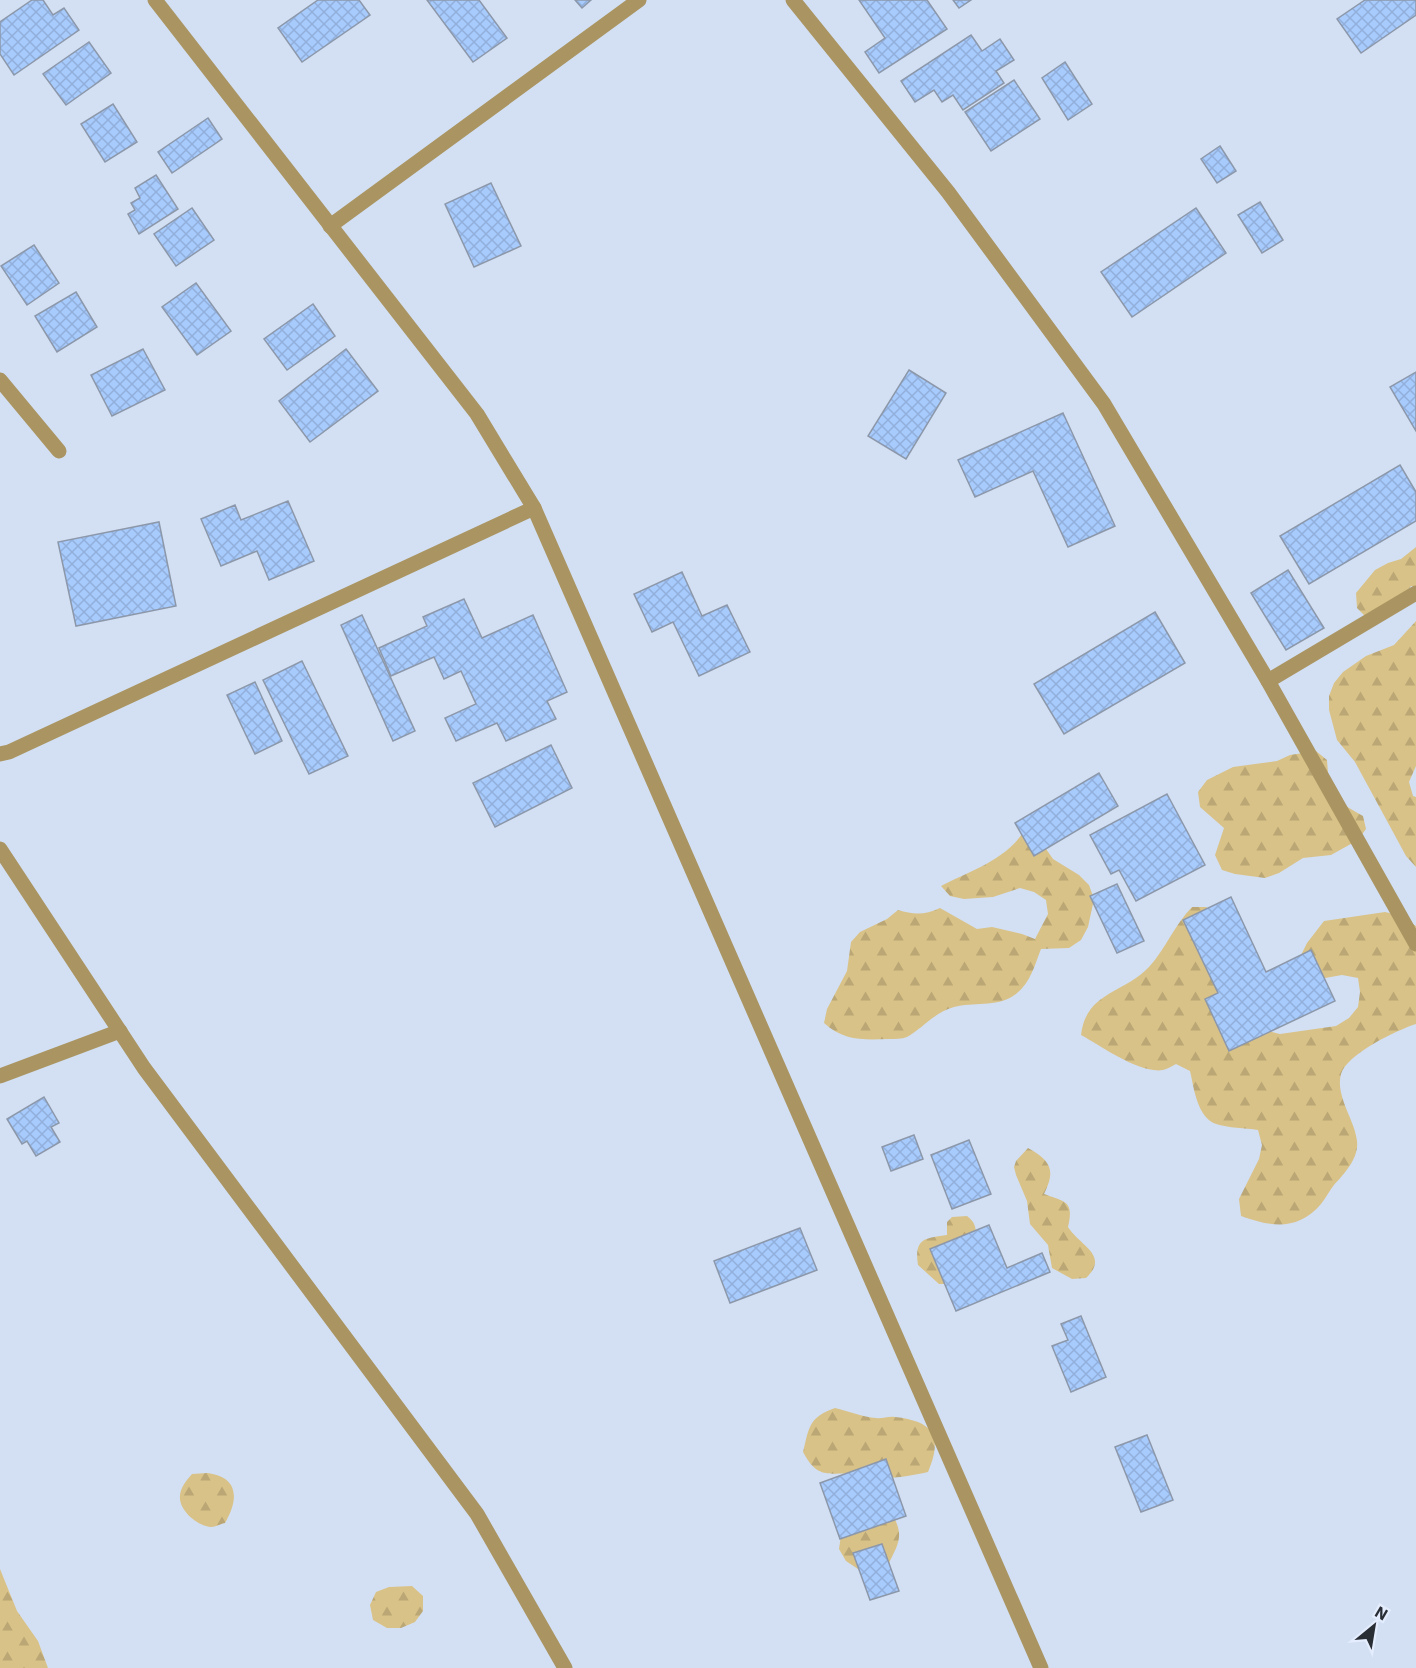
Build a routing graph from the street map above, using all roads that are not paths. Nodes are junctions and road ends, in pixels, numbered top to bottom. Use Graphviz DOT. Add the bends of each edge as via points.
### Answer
graph roads {
  1 [pos="155,0"];
  2 [pos="639,0"];
  3 [pos="793,0"];
  4 [pos="330,226"];
  5 [pos="0,380"];
  6 [pos="59,451"];
  7 [pos="534,508"];
  8 [pos="1416,593"];
  9 [pos="1268,681"];
  10 [pos="0,754"];
  11 [pos="0,849"];
  12 [pos="1416,944"];
  13 [pos="120,1031"];
  14 [pos="0,1076"];
  15 [pos="565,1668"];
  16 [pos="1041,1668"];
  1 -- 4 [label="street"];
  2 -- 4 [label="street"];
  3 -- 9 [label="street" via="948,192 1104,404"];
  4 -- 7 [label="street" via="477,414"];
  5 -- 6 [label="street"];
  7 -- 10 [label="street"];
  7 -- 16 [label="street"];
  8 -- 9 [label="street"];
  9 -- 12 [label="street"];
  11 -- 13 [label="street"];
  13 -- 14 [label="street"];
  13 -- 15 [label="street" via="477,1514"];
}
